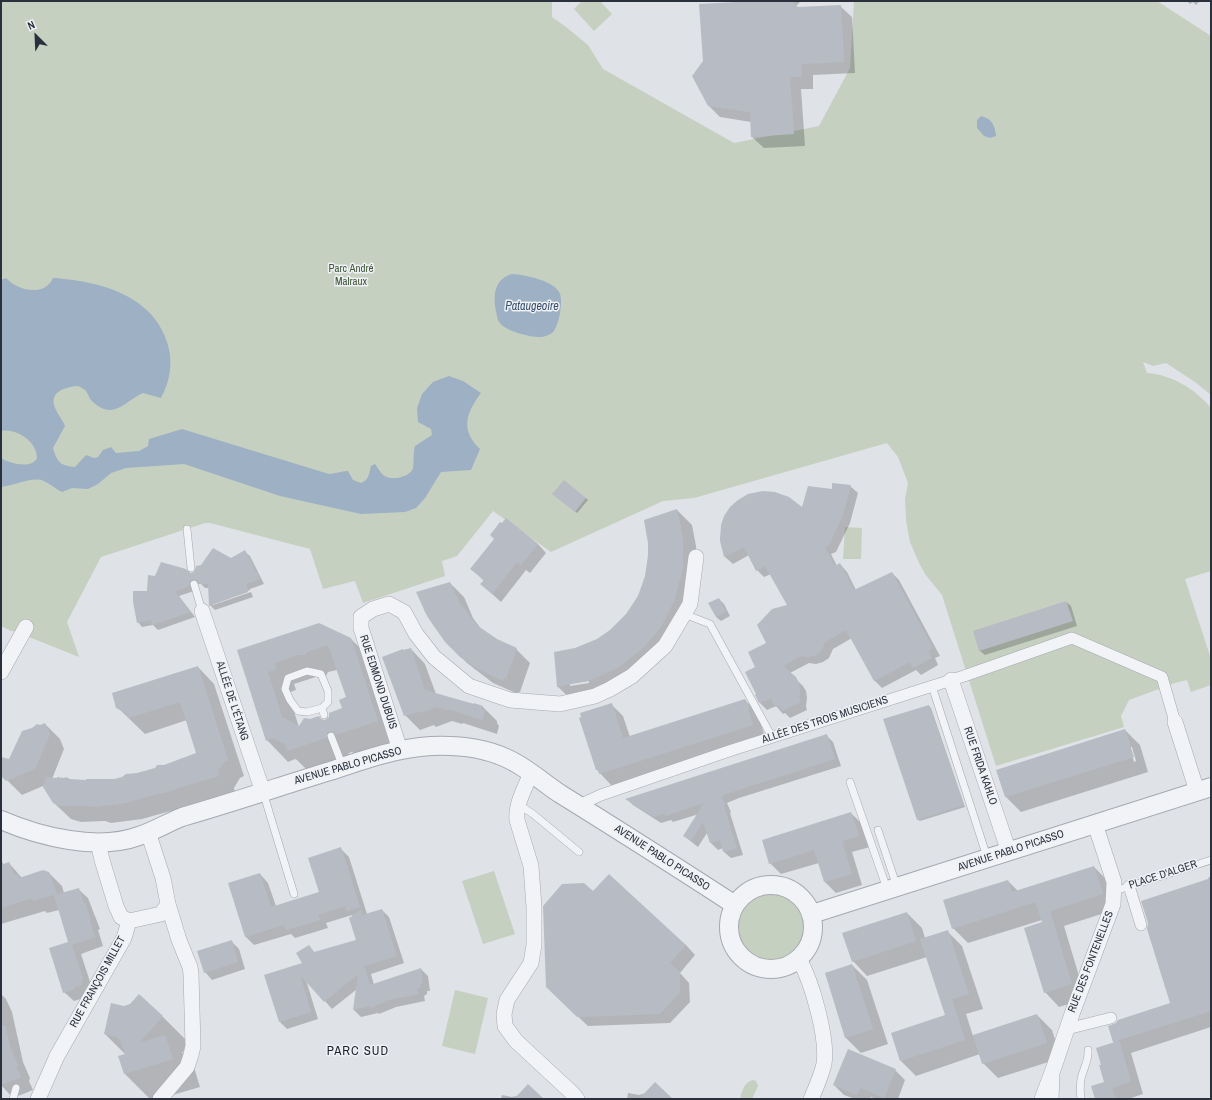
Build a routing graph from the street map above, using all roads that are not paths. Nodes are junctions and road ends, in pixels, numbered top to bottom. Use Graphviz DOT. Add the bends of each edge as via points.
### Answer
graph roads {
  1 [pos="187,529"];
  2 [pos="696,557"];
  3 [pos="191,568"];
  4 [pos="194,584"];
  5 [pos="202,611"];
  6 [pos="684,614"];
  7 [pos="26,627"];
  8 [pos="1,672"];
  9 [pos="951,680"];
  10 [pos="932,686"];
  11 [pos="323,711"];
  12 [pos="1175,722"];
  13 [pos="331,736"];
  14 [pos="772,737"];
  15 [pos="400,750"];
  16 [pos="343,767"];
  17 [pos="531,772"];
  18 [pos="850,782"];
  19 [pos="1204,789"];
  20 [pos="263,792"];
  21 [pos="518,804"];
  22 [pos="579,805"];
  23 [pos="1,820"];
  24 [pos="1095,824"];
  25 [pos="878,830"];
  26 [pos="148,832"];
  27 [pos="98,842"];
  28 [pos="578,852"];
  29 [pos="1009,852"];
  30 [pos="987,859"];
  31 [pos="1211,860"];
  32 [pos="1122,888"];
  33 [pos="892,889"];
  34 [pos="294,894"];
  35 [pos="168,904"];
  36 [pos="735,906"];
  37 [pos="812,914"];
  38 [pos="129,921"];
  39 [pos="1141,925"];
  40 [pos="799,959"];
  41 [pos="1111,1018"];
  42 [pos="1067,1030"];
  43 [pos="1088,1050"];
  44 [pos="1054,1068"];
  45 [pos="16,1088"];
  46 [pos="13,1099"];
  47 [pos="38,1099"];
  48 [pos="160,1099"];
  49 [pos="577,1099"];
  50 [pos="811,1099"];
  51 [pos="1042,1099"];
  52 [pos="1053,1099"];
  53 [pos="1082,1099"];
  1 -- 3 [label="lane"];
  2 -- 6 [label="street, RUE EDMOND DUBUIS" via="690,604"];
  4 -- 5 [label="lane"];
  5 -- 20 [label="street, ALLÉE DE L'ÉTANG"];
  6 -- 14 [label="lane" via="710,624"];
  6 -- 15 [label="street, RUE EDMOND DUBUIS" via="664,646 632,676 595,696 560,704 510,700 469,686 434,656 416,634 404,612 389,604 373,609 361,617 361,628"];
  7 -- 8 [label="street"];
  9 -- 10 [label="street, ALLÉE DES TROIS MUSICIENS"];
  9 -- 12 [label="street, ALLÉE DES TROIS MUSICIENS" via="1072,638 1162,677"];
  9 -- 29 [label="street, RUE FRIDA KAHLO"];
  10 -- 14 [label="street, ALLÉE DES TROIS MUSICIENS"];
  10 -- 30 [label="lane"];
  11 -- 11 [label="lane" via="328,702 328,691 321,674 307,671 288,678 285,688 298,711"];
  12 -- 19 [label="street"];
  13 -- 16 [label="lane"];
  14 -- 22 [label="street, ALLÉE DES TROIS MUSICIENS" via="601,795"];
  15 -- 16 [label="street, AVENUE PABLO PICASSO"];
  15 -- 17 [label="street, AVENUE PABLO PICASSO" via="430,746 471,748 505,758"];
  16 -- 20 [label="street, AVENUE PABLO PICASSO"];
  17 -- 21 [label="street"];
  17 -- 22 [label="street, AVENUE PABLO PICASSO"];
  18 -- 33 [label="lane"];
  19 -- 24 [label="street, AVENUE PABLO PICASSO"];
  20 -- 26 [label="street, AVENUE PABLO PICASSO" via="170,822"];
  20 -- 34 [label="lane"];
  21 -- 28 [label="lane"];
  21 -- 49 [label="street" via="517,820 533,880 534,945 531,963 507,1000 505,1026 516,1041"];
  22 -- 36 [label="street, AVENUE PABLO PICASSO"];
  23 -- 27 [label="street, AVENUE PABLO PICASSO" via="42,834 73,841"];
  24 -- 29 [label="street, AVENUE PABLO PICASSO"];
  24 -- 32 [label="street, RUE DES FONTENELLES" via="1112,870"];
  25 -- 33 [label="lane"];
  26 -- 27 [label="street, AVENUE PABLO PICASSO" via="121,841"];
  26 -- 35 [label="street" via="163,878"];
  27 -- 38 [label="street" via="116,906 121,917"];
  29 -- 30 [label="street, AVENUE PABLO PICASSO"];
  30 -- 33 [label="street, AVENUE PABLO PICASSO"];
  31 -- 32 [label="lane, PLACE D'ALGER"];
  32 -- 39 [label="street"];
  32 -- 42 [label="street, RUE DES FONTENELLES"];
  33 -- 37 [label="street, AVENUE PABLO PICASSO"];
  35 -- 38 [label="street" via="162,914"];
  35 -- 48 [label="street" via="190,967 193,1046 187,1067"];
  36 -- 37 [label="street" via="744,895 755,888 780,886 791,889 800,896"];
  36 -- 40 [label="street" via="730,919 730,934 735,948 744,960 757,967 772,969 786,966"];
  37 -- 40 [label="street" via="812,938"];
  38 -- 47 [label="street, RUE FRANÇOIS MILLET" via="124,938 57,1056"];
  40 -- 50 [label="street" via="808,980 824,1039 824,1063"];
  41 -- 42 [label="street"];
  42 -- 44 [label="street, RUE DES FONTENELLES"];
  43 -- 53 [label="lane" via="1089,1058 1080,1089"];
  44 -- 51 [label="street, RUE DES FONTENELLES"];
  44 -- 52 [label="street"];
  45 -- 46 [label="lane"];
}
